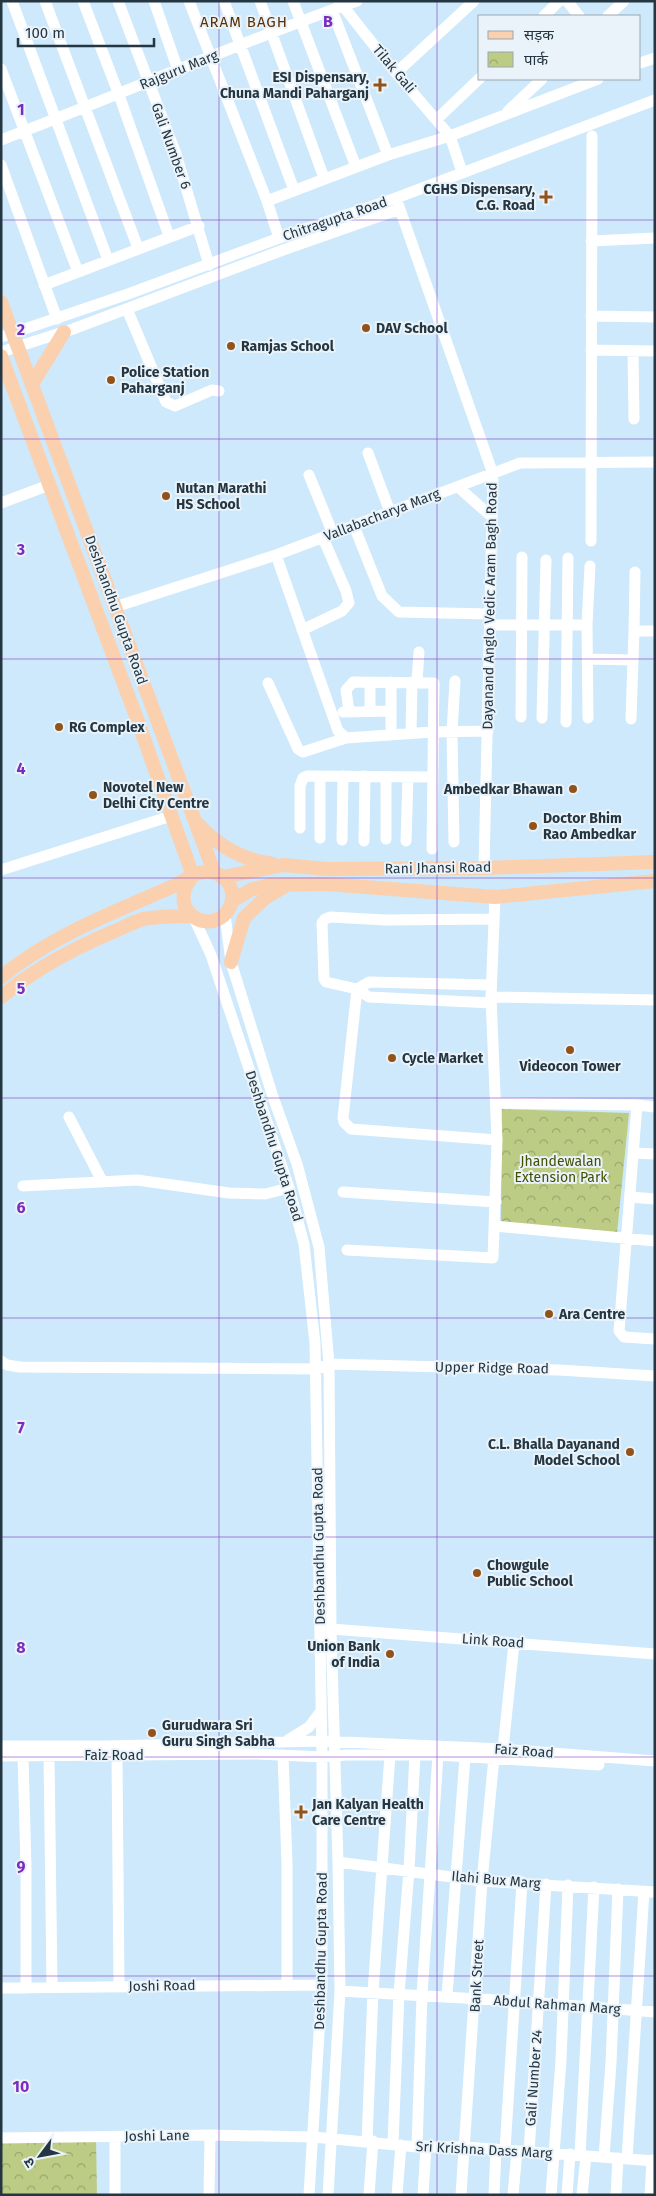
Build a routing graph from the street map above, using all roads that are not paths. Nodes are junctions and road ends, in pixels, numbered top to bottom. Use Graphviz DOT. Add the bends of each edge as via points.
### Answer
graph roads {
  1 [pos="12,1"];
  2 [pos="45,1"];
  3 [pos="83,1"];
  4 [pos="118,1"];
  5 [pos="154,1"];
  6 [pos="189,1"];
  7 [pos="224,1"];
  8 [pos="260,1"];
  9 [pos="293,1"];
  10 [pos="357,1"];
  11 [pos="474,1"];
  12 [pos="559,1"];
  13 [pos="567,1"];
  14 [pos="624,1"];
  15 [pos="338,6"];
  16 [pos="545,15"];
  17 [pos="578,15"];
  18 [pos="609,15"];
  19 [pos="300,21"];
  20 [pos="271,32"];
  21 [pos="241,45"];
  22 [pos="210,58"];
  23 [pos="655,58"];
  24 [pos="641,63"];
  25 [pos="1,69"];
  26 [pos="178,70"];
  27 [pos="396,73"];
  28 [pos="478,80"];
  29 [pos="541,80"];
  30 [pos="595,80"];
  31 [pos="148,83"];
  32 [pos="119,95"];
  33 [pos="655,100"];
  34 [pos="87,108"];
  35 [pos="503,115"];
  36 [pos="57,119"];
  37 [pos="437,119"];
  38 [pos="25,131"];
  39 [pos="450,136"];
  40 [pos="592,136"];
  41 [pos="1,140"];
  42 [pos="388,154"];
  43 [pos="1,165"];
  44 [pos="356,167"];
  45 [pos="462,172"];
  46 [pos="324,178"];
  47 [pos="294,190"];
  48 [pos="396,198"];
  49 [pos="267,201"];
  50 [pos="400,209"];
  51 [pos="199,226"];
  52 [pos="169,236"];
  53 [pos="279,238"];
  54 [pos="655,238"];
  55 [pos="591,241"];
  56 [pos="138,248"];
  57 [pos="108,260"];
  58 [pos="209,265"];
  59 [pos="78,272"];
  60 [pos="44,285"];
  61 [pos="1,302"];
  62 [pos="127,309"];
  63 [pos="591,316"];
  64 [pos="655,317"];
  65 [pos="57,319"];
  66 [pos="64,332"];
  67 [pos="7,335"];
  68 [pos="18,348"];
  69 [pos="591,350"];
  70 [pos="633,351"];
  71 [pos="655,351"];
  72 [pos="1,352"];
  73 [pos="1,356"];
  74 [pos="32,384"];
  75 [pos="219,391"];
  76 [pos="634,419"];
  77 [pos="368,453"];
  78 [pos="655,462"];
  79 [pos="590,463"];
  80 [pos="492,474"];
  81 [pos="309,475"];
  82 [pos="49,484"];
  83 [pos="458,487"];
  84 [pos="1,503"];
  85 [pos="390,512"];
  86 [pos="492,517"];
  87 [pos="354,526"];
  88 [pos="328,536"];
  89 [pos="592,541"];
  90 [pos="276,555"];
  91 [pos="522,557"];
  92 [pos="568,558"];
  93 [pos="546,560"];
  94 [pos="590,566"];
  95 [pos="635,572"];
  96 [pos="116,607"];
  97 [pos="490,620"];
  98 [pos="522,625"];
  99 [pos="544,625"];
  100 [pos="566,625"];
  101 [pos="587,625"];
  102 [pos="302,630"];
  103 [pos="634,631"];
  104 [pos="655,631"];
  105 [pos="419,652"];
  106 [pos="588,659"];
  107 [pos="633,660"];
  108 [pos="455,681"];
  109 [pos="370,682"];
  110 [pos="391,682"];
  111 [pos="415,682"];
  112 [pos="268,683"];
  113 [pos="391,711"];
  114 [pos="332,712"];
  115 [pos="349,712"];
  116 [pos="370,712"];
  117 [pos="521,717"];
  118 [pos="542,718"];
  119 [pos="588,718"];
  120 [pos="631,719"];
  121 [pos="566,722"];
  122 [pos="488,731"];
  123 [pos="432,732"];
  124 [pos="452,732"];
  125 [pos="411,734"];
  126 [pos="390,735"];
  127 [pos="346,738"];
  128 [pos="320,776"];
  129 [pos="343,776"];
  130 [pos="365,776"];
  131 [pos="408,776"];
  132 [pos="386,777"];
  133 [pos="432,777"];
  134 [pos="171,816"];
  135 [pos="193,819"];
  136 [pos="300,828"];
  137 [pos="320,838"];
  138 [pos="386,839"];
  139 [pos="342,840"];
  140 [pos="364,841"];
  141 [pos="406,841"];
  142 [pos="454,842"];
  143 [pos="432,849"];
  144 [pos="655,862"];
  145 [pos="284,865"];
  146 [pos="484,868"];
  147 [pos="1,870"];
  148 [pos="218,875"];
  149 [pos="193,876"];
  150 [pos="655,882"];
  151 [pos="287,885"];
  152 [pos="495,897"];
  153 [pos="232,901"];
  154 [pos="225,915"];
  155 [pos="193,916"];
  156 [pos="494,919"];
  157 [pos="231,962"];
  158 [pos="1,977"];
  159 [pos="357,989"];
  160 [pos="491,995"];
  161 [pos="1,997"];
  162 [pos="655,1000"];
  163 [pos="496,1103"];
  164 [pos="637,1105"];
  165 [pos="655,1106"];
  166 [pos="69,1117"];
  167 [pos="497,1140"];
  168 [pos="634,1153"];
  169 [pos="655,1154"];
  170 [pos="297,1164"];
  171 [pos="283,1169"];
  172 [pos="102,1181"];
  173 [pos="23,1186"];
  174 [pos="289,1188"];
  175 [pos="343,1192"];
  176 [pos="630,1197"];
  177 [pos="655,1199"];
  178 [pos="496,1202"];
  179 [pos="495,1226"];
  180 [pos="625,1240"];
  181 [pos="655,1241"];
  182 [pos="347,1250"];
  183 [pos="655,1339"];
  184 [pos="1,1361"];
  185 [pos="329,1364"];
  186 [pos="316,1369"];
  187 [pos="655,1376"];
  188 [pos="331,1629"];
  189 [pos="514,1643"];
  190 [pos="655,1654"];
  191 [pos="322,1711"];
  192 [pos="328,1741"];
  193 [pos="285,1742"];
  194 [pos="1,1746"];
  195 [pos="503,1749"];
  196 [pos="117,1755"];
  197 [pos="283,1755"];
  198 [pos="390,1755"];
  199 [pos="415,1755"];
  200 [pos="438,1755"];
  201 [pos="1,1756"];
  202 [pos="22,1756"];
  203 [pos="49,1756"];
  204 [pos="328,1756"];
  205 [pos="465,1756"];
  206 [pos="494,1758"];
  207 [pos="655,1761"];
  208 [pos="655,1768"];
  209 [pos="338,1862"];
  210 [pos="382,1868"];
  211 [pos="409,1870"];
  212 [pos="431,1873"];
  213 [pos="455,1877"];
  214 [pos="482,1880"];
  215 [pos="522,1882"];
  216 [pos="546,1884"];
  217 [pos="568,1886"];
  218 [pos="594,1887"];
  219 [pos="618,1889"];
  220 [pos="649,1892"];
  221 [pos="287,1984"];
  222 [pos="322,1985"];
  223 [pos="119,1986"];
  224 [pos="52,1987"];
  225 [pos="1,1988"];
  226 [pos="26,1988"];
  227 [pos="340,1991"];
  228 [pos="373,1992"];
  229 [pos="399,1994"];
  230 [pos="422,1995"];
  231 [pos="447,1996"];
  232 [pos="476,1999"];
  233 [pos="513,2001"];
  234 [pos="540,2004"];
  235 [pos="564,2006"];
  236 [pos="588,2008"];
  237 [pos="612,2009"];
  238 [pos="637,2011"];
  239 [pos="655,2012"];
  240 [pos="210,2135"];
  241 [pos="115,2137"];
  242 [pos="313,2137"];
  243 [pos="1,2138"];
  244 [pos="333,2138"];
  245 [pos="370,2141"];
  246 [pos="397,2144"];
  247 [pos="422,2146"];
  248 [pos="465,2147"];
  249 [pos="500,2150"];
  250 [pos="523,2151"];
  251 [pos="554,2153"];
  252 [pos="579,2155"];
  253 [pos="604,2157"];
  254 [pos="623,2158"];
  255 [pos="654,2158"];
  256 [pos="116,2195"];
  257 [pos="209,2195"];
  258 [pos="309,2195"];
  259 [pos="328,2195"];
  260 [pos="369,2195"];
  261 [pos="396,2195"];
  262 [pos="423,2195"];
  263 [pos="461,2195"];
  264 [pos="494,2195"];
  265 [pos="513,2195"];
  266 [pos="551,2195"];
  267 [pos="567,2195"];
  268 [pos="582,2195"];
  269 [pos="616,2195"];
  270 [pos="650,2195"];
  1 -- 36 [label="street"];
  2 -- 34 [label="street"];
  3 -- 32 [label="street"];
  4 -- 31 [label="street, Gali Number 6"];
  5 -- 26 [label="street"];
  6 -- 22 [label="street"];
  7 -- 21 [label="street"];
  8 -- 20 [label="street"];
  9 -- 19 [label="street"];
  10 -- 15 [label="street, Rajguru Marg"];
  11 -- 27 [label="street"];
  12 -- 16 [label="street"];
  13 -- 17 [label="street"];
  14 -- 18 [label="street"];
  15 -- 19 [label="street, Rajguru Marg"];
  15 -- 27 [label="street, Tilak Gali"];
  15 -- 42 [label="street"];
  19 -- 20 [label="street, Rajguru Marg"];
  19 -- 44 [label="street"];
  20 -- 21 [label="street, Rajguru Marg"];
  20 -- 46 [label="street"];
  21 -- 22 [label="street, Rajguru Marg"];
  21 -- 47 [label="street"];
  22 -- 26 [label="street, Rajguru Marg"];
  22 -- 49 [label="street"];
  23 -- 24 [label="street"];
  25 -- 38 [label="street"];
  26 -- 31 [label="street, Rajguru Marg"];
  27 -- 37 [label="street, Tilak Gali"];
  28 -- 37 [label="street"];
  29 -- 35 [label="street"];
  30 -- 35 [label="street"];
  31 -- 32 [label="street, Rajguru Marg"];
  31 -- 51 [label="street, Gali Number 6" via="176,154"];
  32 -- 34 [label="street, Rajguru Marg"];
  32 -- 52 [label="street"];
  33 -- 45 [label="street, Chitragupta Road"];
  34 -- 36 [label="street, Rajguru Marg"];
  34 -- 56 [label="street"];
  35 -- 39 [label="street"];
  36 -- 38 [label="street, Rajguru Marg"];
  36 -- 57 [label="street"];
  37 -- 39 [label="street, Tilak Gali"];
  38 -- 41 [label="street, Rajguru Marg"];
  38 -- 59 [label="street"];
  39 -- 42 [label="street"];
  39 -- 45 [label="street, Tilak Gali"];
  40 -- 55 [label="street"];
  42 -- 44 [label="street"];
  43 -- 60 [label="street"];
  44 -- 46 [label="street"];
  45 -- 48 [label="street, Chitragupta Road"];
  46 -- 47 [label="street"];
  47 -- 49 [label="street"];
  48 -- 50 [label="street, Dayanand Anglo Vedic Aram Bagh Road"];
  48 -- 53 [label="street, Chitragupta Road"];
  49 -- 53 [label="street"];
  50 -- 62 [label="street, Chitragupta Road"];
  50 -- 80 [label="street, Dayanand Anglo Vedic Aram Bagh Road"];
  51 -- 52 [label="street"];
  51 -- 58 [label="street, Gali Number 6"];
  52 -- 56 [label="street"];
  53 -- 58 [label="street, Chitragupta Road"];
  54 -- 55 [label="street"];
  55 -- 63 [label="street"];
  56 -- 57 [label="street"];
  57 -- 59 [label="street"];
  58 -- 65 [label="street, Chitragupta Road"];
  59 -- 60 [label="street"];
  60 -- 65 [label="street"];
  61 -- 67 [label="main road"];
  62 -- 66 [label="street, Chitragupta Road"];
  62 -- 75 [label="street" via="166,402 175,406 212,390"];
  63 -- 64 [label="street"];
  63 -- 69 [label="street"];
  65 -- 67 [label="street, Chitragupta Road"];
  66 -- 68 [label="street, Chitragupta Road"];
  66 -- 74 [label="main road"];
  67 -- 68 [label="main road, Deshbandhu Gupta Road"];
  68 -- 72 [label="street, Chitragupta Road"];
  68 -- 74 [label="main road, Deshbandhu Gupta Road"];
  69 -- 70 [label="street"];
  69 -- 79 [label="street"];
  70 -- 71 [label="street"];
  70 -- 76 [label="street"];
  73 -- 82 [label="main road, Deshbandhu Gupta Road"];
  74 -- 96 [label="main road, Deshbandhu Gupta Road"];
  77 -- 85 [label="street"];
  78 -- 79 [label="street, Vallabacharya Marg"];
  79 -- 80 [label="street, Vallabacharya Marg" via="520,463"];
  79 -- 89 [label="street"];
  80 -- 83 [label="street, Vallabacharya Marg"];
  80 -- 86 [label="street, Dayanand Anglo Vedic Aram Bagh Road"];
  81 -- 88 [label="street"];
  82 -- 84 [label="street"];
  82 -- 134 [label="main road, Deshbandhu Gupta Road"];
  83 -- 85 [label="street, Vallabacharya Marg"];
  83 -- 86 [label="street"];
  85 -- 87 [label="street, Vallabacharya Marg"];
  86 -- 97 [label="street, Dayanand Anglo Vedic Aram Bagh Road"];
  87 -- 88 [label="street, Vallabacharya Marg"];
  87 -- 97 [label="street" via="382,596 399,612"];
  88 -- 90 [label="street, Vallabacharya Marg"];
  88 -- 102 [label="street" via="348,606"];
  90 -- 96 [label="street, Vallabacharya Marg"];
  90 -- 102 [label="street"];
  91 -- 98 [label="street"];
  92 -- 100 [label="street"];
  93 -- 99 [label="street"];
  94 -- 101 [label="street"];
  95 -- 103 [label="street"];
  96 -- 135 [label="main road, Deshbandhu Gupta Road"];
  97 -- 98 [label="street"];
  97 -- 122 [label="street, Dayanand Anglo Vedic Aram Bagh Road"];
  98 -- 99 [label="street"];
  98 -- 117 [label="street"];
  99 -- 100 [label="street"];
  99 -- 118 [label="street"];
  100 -- 101 [label="street"];
  100 -- 121 [label="street"];
  101 -- 106 [label="street"];
  102 -- 114 [label="street"];
  103 -- 104 [label="street"];
  103 -- 107 [label="street"];
  105 -- 111 [label="street"];
  106 -- 107 [label="street"];
  106 -- 119 [label="street"];
  107 -- 120 [label="street"];
  108 -- 124 [label="street"];
  109 -- 110 [label="street"];
  109 -- 115 [label="street" via="352,682 349,685 346,690"];
  109 -- 116 [label="street"];
  110 -- 111 [label="street"];
  110 -- 113 [label="street"];
  111 -- 123 [label="street" via="434,683"];
  111 -- 125 [label="street"];
  112 -- 127 [label="street" via="298,749 303,752"];
  113 -- 116 [label="street"];
  113 -- 126 [label="street"];
  114 -- 115 [label="street"];
  114 -- 127 [label="street" via="338,731"];
  115 -- 116 [label="street"];
  122 -- 124 [label="street"];
  122 -- 146 [label="street, Dayanand Anglo Vedic Aram Bagh Road"];
  123 -- 124 [label="street"];
  123 -- 125 [label="street"];
  123 -- 133 [label="street"];
  124 -- 142 [label="street"];
  125 -- 126 [label="street"];
  126 -- 127 [label="street"];
  128 -- 129 [label="street"];
  128 -- 136 [label="street" via="307,776 301,781"];
  128 -- 137 [label="street"];
  129 -- 130 [label="street"];
  129 -- 139 [label="street"];
  130 -- 132 [label="street"];
  130 -- 140 [label="street"];
  131 -- 132 [label="street"];
  131 -- 133 [label="street"];
  131 -- 141 [label="street"];
  132 -- 138 [label="street"];
  133 -- 143 [label="street"];
  134 -- 147 [label="street"];
  134 -- 149 [label="main road, Deshbandhu Gupta Road"];
  135 -- 145 [label="main road" via="212,839 236,854 257,862"];
  135 -- 148 [label="main road, Deshbandhu Gupta Road"];
  144 -- 146 [label="main road, Rani Jhansi Road"];
  145 -- 146 [label="main road, Rani Jhansi Road" via="326,869"];
  145 -- 148 [label="main road, Rani Jhansi Road"];
  148 -- 149 [label="main road" via="204,872"];
  148 -- 153 [label="main road" via="228,883"];
  149 -- 155 [label="main road" via="185,885 182,898 185,908"];
  149 -- 158 [label="main road" via="78,928 45,946"];
  150 -- 152 [label="main road, Rani Jhansi Road"];
  151 -- 152 [label="main road, Rani Jhansi Road" via="326,884"];
  151 -- 153 [label="main road, Rani Jhansi Road" via="252,889"];
  151 -- 157 [label="main road" via="265,898 244,918"];
  152 -- 156 [label="street"];
  153 -- 154 [label="main road"];
  154 -- 155 [label="main road" via="209,922"];
  154 -- 157 [label="street, Deshbandhu Gupta Road"];
  155 -- 161 [label="main road" via="133,923 53,962"];
  155 -- 171 [label="street, Deshbandhu Gupta Road" via="211,955"];
  156 -- 159 [label="street" via="325,919 322,923 324,979 328,983"];
  156 -- 160 [label="street"];
  157 -- 170 [label="street, Deshbandhu Gupta Road"];
  159 -- 160 [label="street" via="369,997"];
  159 -- 160 [label="street" via="369,982"];
  159 -- 167 [label="street" via="343,1118 346,1125 352,1129"];
  160 -- 162 [label="street"];
  160 -- 163 [label="street"];
  163 -- 164 [label="street"];
  163 -- 167 [label="street"];
  164 -- 165 [label="street"];
  164 -- 168 [label="street"];
  166 -- 172 [label="street"];
  167 -- 178 [label="street"];
  168 -- 169 [label="street"];
  168 -- 176 [label="street"];
  170 -- 171 [label="street"];
  170 -- 185 [label="street, Deshbandhu Gupta Road" via="319,1247"];
  171 -- 174 [label="street, Deshbandhu Gupta Road"];
  172 -- 173 [label="street"];
  172 -- 174 [label="street" via="136,1180 238,1193 265,1194"];
  174 -- 186 [label="street, Deshbandhu Gupta Road" via="304,1244"];
  175 -- 178 [label="street"];
  176 -- 177 [label="street"];
  176 -- 180 [label="street"];
  178 -- 179 [label="street"];
  179 -- 180 [label="street"];
  179 -- 182 [label="street" via="493,1258"];
  180 -- 181 [label="street"];
  180 -- 183 [label="street" via="620,1334"];
  184 -- 186 [label="street" via="20,1367"];
  185 -- 186 [label="street"];
  185 -- 187 [label="street, Upper Ridge Road"];
  185 -- 188 [label="street, Deshbandhu Gupta Road"];
  186 -- 191 [label="street, Deshbandhu Gupta Road"];
  188 -- 189 [label="street, Link Road"];
  188 -- 192 [label="street, Deshbandhu Gupta Road"];
  189 -- 190 [label="street, Link Road"];
  189 -- 195 [label="street"];
  191 -- 192 [label="street, Deshbandhu Gupta Road"];
  191 -- 193 [label="street" via="309,1727"];
  192 -- 193 [label="street, Faiz Road"];
  192 -- 195 [label="street, Faiz Road"];
  192 -- 204 [label="street, Deshbandhu Gupta Road"];
  193 -- 194 [label="street, Faiz Road"];
  195 -- 207 [label="street, Faiz Road"];
  196 -- 197 [label="street, Faiz Road"];
  196 -- 203 [label="street, Faiz Road"];
  196 -- 223 [label="street"];
  197 -- 204 [label="street, Faiz Road"];
  197 -- 221 [label="street"];
  198 -- 199 [label="street, Faiz Road"];
  198 -- 204 [label="street, Faiz Road"];
  198 -- 210 [label="street"];
  199 -- 200 [label="street, Faiz Road"];
  199 -- 211 [label="street"];
  200 -- 205 [label="street, Faiz Road"];
  200 -- 212 [label="street"];
  201 -- 202 [label="street, Faiz Road"];
  202 -- 203 [label="street, Faiz Road"];
  202 -- 226 [label="street"];
  203 -- 224 [label="street"];
  204 -- 209 [label="street, Deshbandhu Gupta Road"];
  204 -- 222 [label="street, Deshbandhu Gupta Road"];
  205 -- 206 [label="street, Faiz Road"];
  205 -- 213 [label="street"];
  206 -- 208 [label="street, Faiz Road"];
  206 -- 214 [label="street, Bank Street"];
  209 -- 210 [label="street, Ilahi Bux Marg"];
  209 -- 227 [label="street, Deshbandhu Gupta Road"];
  210 -- 211 [label="street, Ilahi Bux Marg"];
  210 -- 228 [label="street"];
  211 -- 212 [label="street, Ilahi Bux Marg"];
  211 -- 229 [label="street"];
  212 -- 213 [label="street, Ilahi Bux Marg"];
  212 -- 230 [label="street"];
  213 -- 214 [label="street, Ilahi Bux Marg"];
  213 -- 231 [label="street"];
  214 -- 215 [label="street, Ilahi Bux Marg"];
  214 -- 232 [label="street, Bank Street"];
  215 -- 216 [label="street, Ilahi Bux Marg"];
  215 -- 233 [label="street"];
  216 -- 217 [label="street, Ilahi Bux Marg"];
  216 -- 234 [label="street"];
  217 -- 218 [label="street, Ilahi Bux Marg"];
  217 -- 235 [label="street"];
  218 -- 219 [label="street, Ilahi Bux Marg"];
  218 -- 236 [label="street"];
  219 -- 220 [label="street, Ilahi Bux Marg"];
  219 -- 237 [label="street"];
  220 -- 238 [label="street"];
  221 -- 222 [label="street, Joshi Road"];
  221 -- 223 [label="street, Joshi Road"];
  222 -- 242 [label="street, Deshbandhu Gupta Road"];
  223 -- 224 [label="street, Joshi Road"];
  224 -- 226 [label="street, Joshi Road"];
  225 -- 226 [label="street, Joshi Road"];
  227 -- 228 [label="street, Abdul Rahman Marg"];
  227 -- 244 [label="street, Deshbandhu Gupta Road"];
  228 -- 229 [label="street, Abdul Rahman Marg"];
  228 -- 245 [label="street"];
  229 -- 230 [label="street, Abdul Rahman Marg"];
  229 -- 246 [label="street"];
  230 -- 231 [label="street, Abdul Rahman Marg"];
  230 -- 247 [label="street"];
  231 -- 232 [label="street, Abdul Rahman Marg"];
  232 -- 233 [label="street, Abdul Rahman Marg"];
  232 -- 248 [label="street, Bank Street"];
  233 -- 234 [label="street, Abdul Rahman Marg"];
  233 -- 249 [label="street"];
  234 -- 235 [label="street, Abdul Rahman Marg"];
  234 -- 250 [label="street, Gali Number 24"];
  235 -- 236 [label="street, Abdul Rahman Marg"];
  235 -- 251 [label="street"];
  236 -- 237 [label="street, Abdul Rahman Marg"];
  236 -- 252 [label="street"];
  237 -- 238 [label="street, Abdul Rahman Marg"];
  237 -- 253 [label="street"];
  238 -- 239 [label="street, Abdul Rahman Marg"];
  238 -- 254 [label="street"];
  240 -- 241 [label="street, Joshi Lane"];
  240 -- 242 [label="street, Joshi Lane"];
  240 -- 257 [label="street"];
  241 -- 243 [label="street, Joshi Lane"];
  241 -- 256 [label="street"];
  242 -- 244 [label="street, Sri Krishna Dass Marg"];
  242 -- 258 [label="street, Deshbandhu Gupta Road"];
  244 -- 245 [label="street, Sri Krishna Dass Marg"];
  244 -- 259 [label="street, Deshbandhu Gupta Road"];
  245 -- 246 [label="street, Sri Krishna Dass Marg"];
  245 -- 260 [label="street"];
  246 -- 247 [label="street, Sri Krishna Dass Marg"];
  246 -- 261 [label="street"];
  247 -- 248 [label="street, Sri Krishna Dass Marg"];
  247 -- 262 [label="street"];
  248 -- 249 [label="street, Sri Krishna Dass Marg"];
  248 -- 263 [label="street, Bank Street"];
  249 -- 250 [label="street, Sri Krishna Dass Marg"];
  249 -- 264 [label="street"];
  250 -- 251 [label="street, Sri Krishna Dass Marg"];
  250 -- 265 [label="street, Gali Number 24"];
  251 -- 252 [label="street, Sri Krishna Dass Marg"];
  251 -- 266 [label="street"];
  252 -- 253 [label="street, Sri Krishna Dass Marg"];
  252 -- 267 [label="street"];
  252 -- 268 [label="street"];
  253 -- 254 [label="street, Sri Krishna Dass Marg"];
  254 -- 255 [label="street, Sri Krishna Dass Marg"];
  254 -- 269 [label="street"];
  255 -- 270 [label="street"];
}
